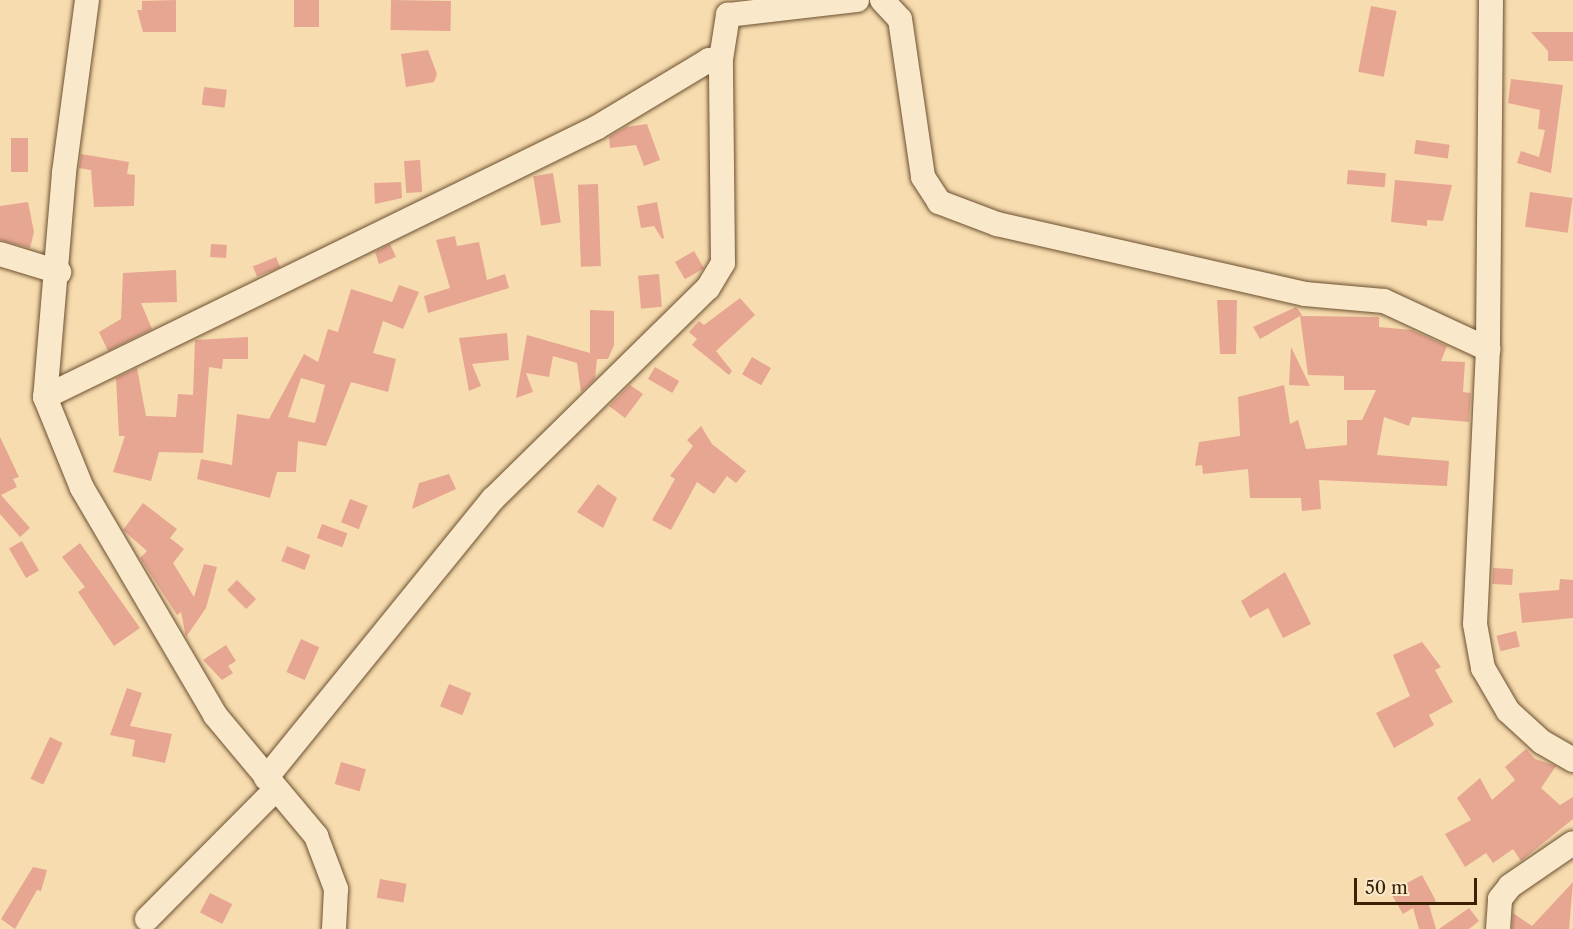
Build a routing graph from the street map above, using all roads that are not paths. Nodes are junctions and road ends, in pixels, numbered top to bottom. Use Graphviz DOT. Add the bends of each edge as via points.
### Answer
graph roads {
  1 [pos="87,0"];
  2 [pos="857,0"];
  3 [pos="882,0"];
  4 [pos="1491,0"];
  5 [pos="726,9"];
  6 [pos="721,59"];
  7 [pos="0,254"];
  8 [pos="59,272"];
  9 [pos="1488,349"];
  10 [pos="45,397"];
  11 [pos="1573,760"];
  12 [pos="271,784"];
  13 [pos="1573,843"];
  14 [pos="147,919"];
  15 [pos="334,929"];
  16 [pos="1498,929"];
  1 -- 8 [label="street" via="64,173"];
  2 -- 5 [label="street" via="734,12"];
  3 -- 9 [label="street" via="900,19 923,177 939,202 997,224 1305,294 1384,301"];
  4 -- 9 [label="street"];
  5 -- 6 [label="street"];
  6 -- 10 [label="street" via="709,60 596,128"];
  6 -- 12 [label="street" via="723,263 708,288 493,499"];
  7 -- 8 [label="street"];
  8 -- 10 [label="street"];
  9 -- 11 [label="street" via="1475,624 1483,668 1508,711 1542,742"];
  10 -- 12 [label="street" via="82,488 215,715"];
  12 -- 14 [label="street"];
  12 -- 15 [label="street" via="316,836 329,863 336,889"];
  13 -- 16 [label="street" via="1510,886 1500,899"];
}
